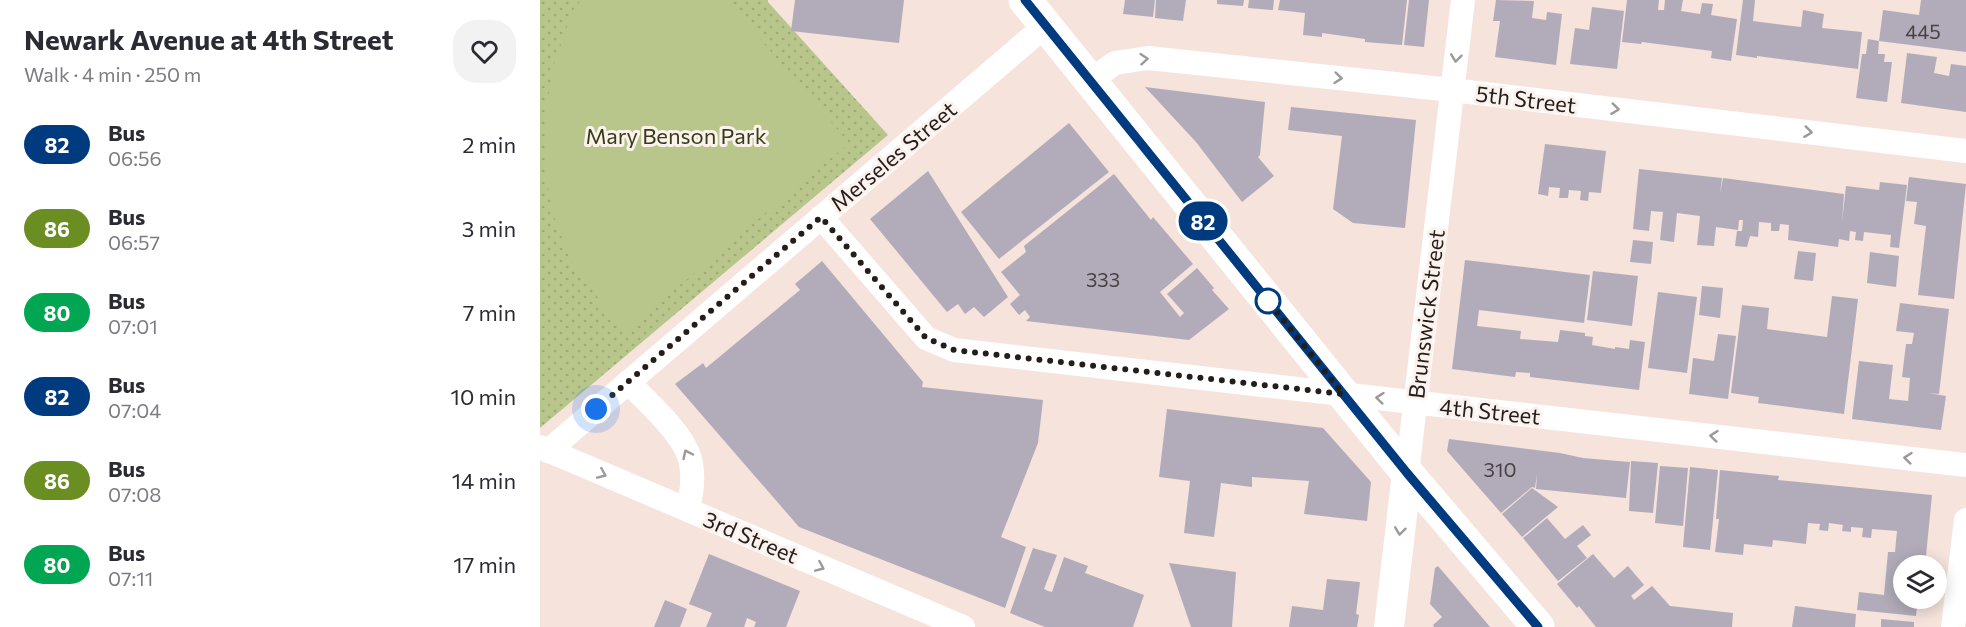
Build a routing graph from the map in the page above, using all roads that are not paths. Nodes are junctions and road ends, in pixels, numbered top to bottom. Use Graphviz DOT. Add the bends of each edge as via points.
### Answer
graph roads {
  1 [pos="1025,0"];
  2 [pos="1463,0"];
  3 [pos="1046,25"];
  4 [pos="1091,80"];
  5 [pos="1452,90"];
  6 [pos="1966,151"];
  7 [pos="821,217"];
  8 [pos="628,382"];
  9 [pos="1343,394"];
  10 [pos="1415,403"];
  11 [pos="544,449"];
  12 [pos="1966,465"];
  13 [pos="1407,473"];
  14 [pos="688,510"];
  15 [pos="1966,520"];
  16 [pos="954,625"];
  17 [pos="1389,627"];
  18 [pos="1538,627"];
  19 [pos="1953,627"];
  1 -- 3 [label="main road"];
  2 -- 5 [label="street, Brunswick Street, one-way"];
  3 -- 4 [label="main road"];
  3 -- 7 [label="street, Merseles Street"];
  4 -- 5 [label="street, 5th Street, one-way" via="1115,63 1148,58"];
  4 -- 9 [label="main road"];
  5 -- 6 [label="street, 5th Street, one-way"];
  5 -- 10 [label="street, Brunswick Street"];
  7 -- 8 [label="street, Merseles Street"];
  7 -- 9 [label="street, 4th Street" via="926,338 954,350"];
  8 -- 11 [label="street, Merseles Street"];
  14 -- 8 [label="street, one-way" via="693,481 691,461 680,438"];
  10 -- 9 [label="street, 4th Street, one-way"];
  9 -- 13 [label="main road"];
  12 -- 10 [label="street, 4th Street, one-way"];
  10 -- 13 [label="street, Brunswick Street"];
  11 -- 14 [label="street, 3rd Street, one-way"];
  13 -- 17 [label="street, Brunswick Street, one-way"];
  13 -- 18 [label="main road"];
  14 -- 16 [label="street, 3rd Street, one-way"];
  15 -- 19 [label="street"];
}
